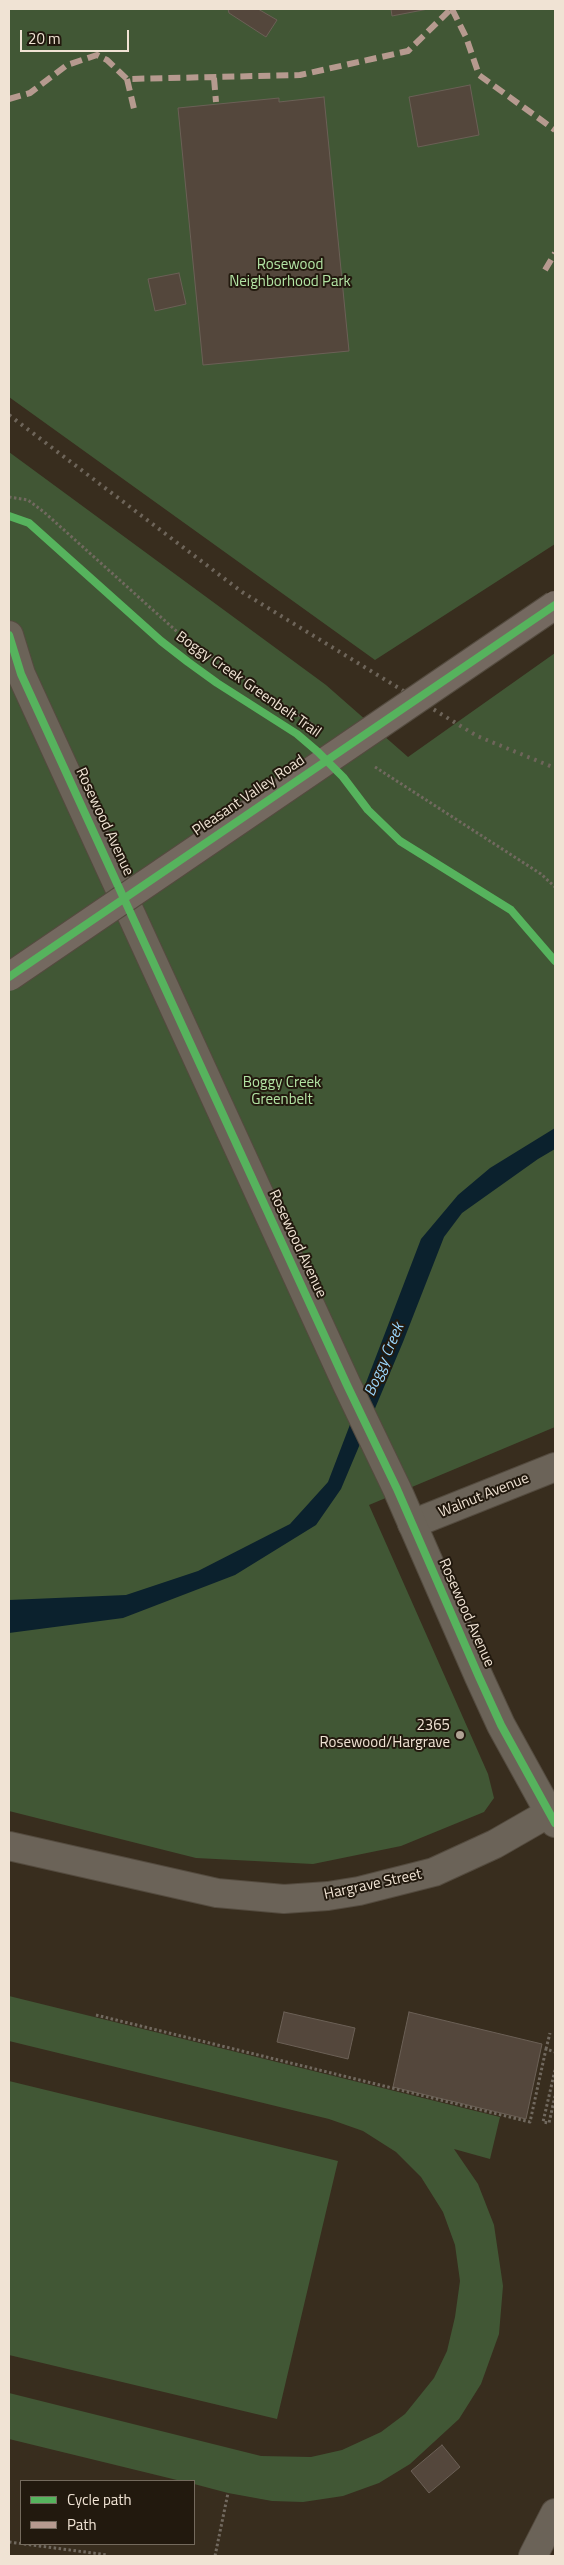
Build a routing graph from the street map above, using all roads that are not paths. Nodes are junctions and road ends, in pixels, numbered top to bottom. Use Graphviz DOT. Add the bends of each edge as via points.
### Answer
graph roads {
  1 [pos="555,605"];
  2 [pos="9,635"];
  3 [pos="15,665"];
  4 [pos="9,977"];
  5 [pos="555,1467"];
  6 [pos="412,1524"];
  7 [pos="552,1818"];
  8 [pos="9,1846"];
  9 [pos="555,2513"];
  10 [pos="533,2556"];
  1 -- 4 [label="main road, Pleasant Valley Road, bridge"];
  2 -- 3 [label="street, Rosewood Avenue"];
  3 -- 6 [label="street, Rosewood Avenue"];
  5 -- 6 [label="street, Walnut Avenue"];
  6 -- 7 [label="street, Rosewood Avenue" via="502,1725"];
  7 -- 8 [label="street, Hargrave Street" via="434,1872 359,1891 292,1898 217,1893"];
  9 -- 10 [label="street"];
}
